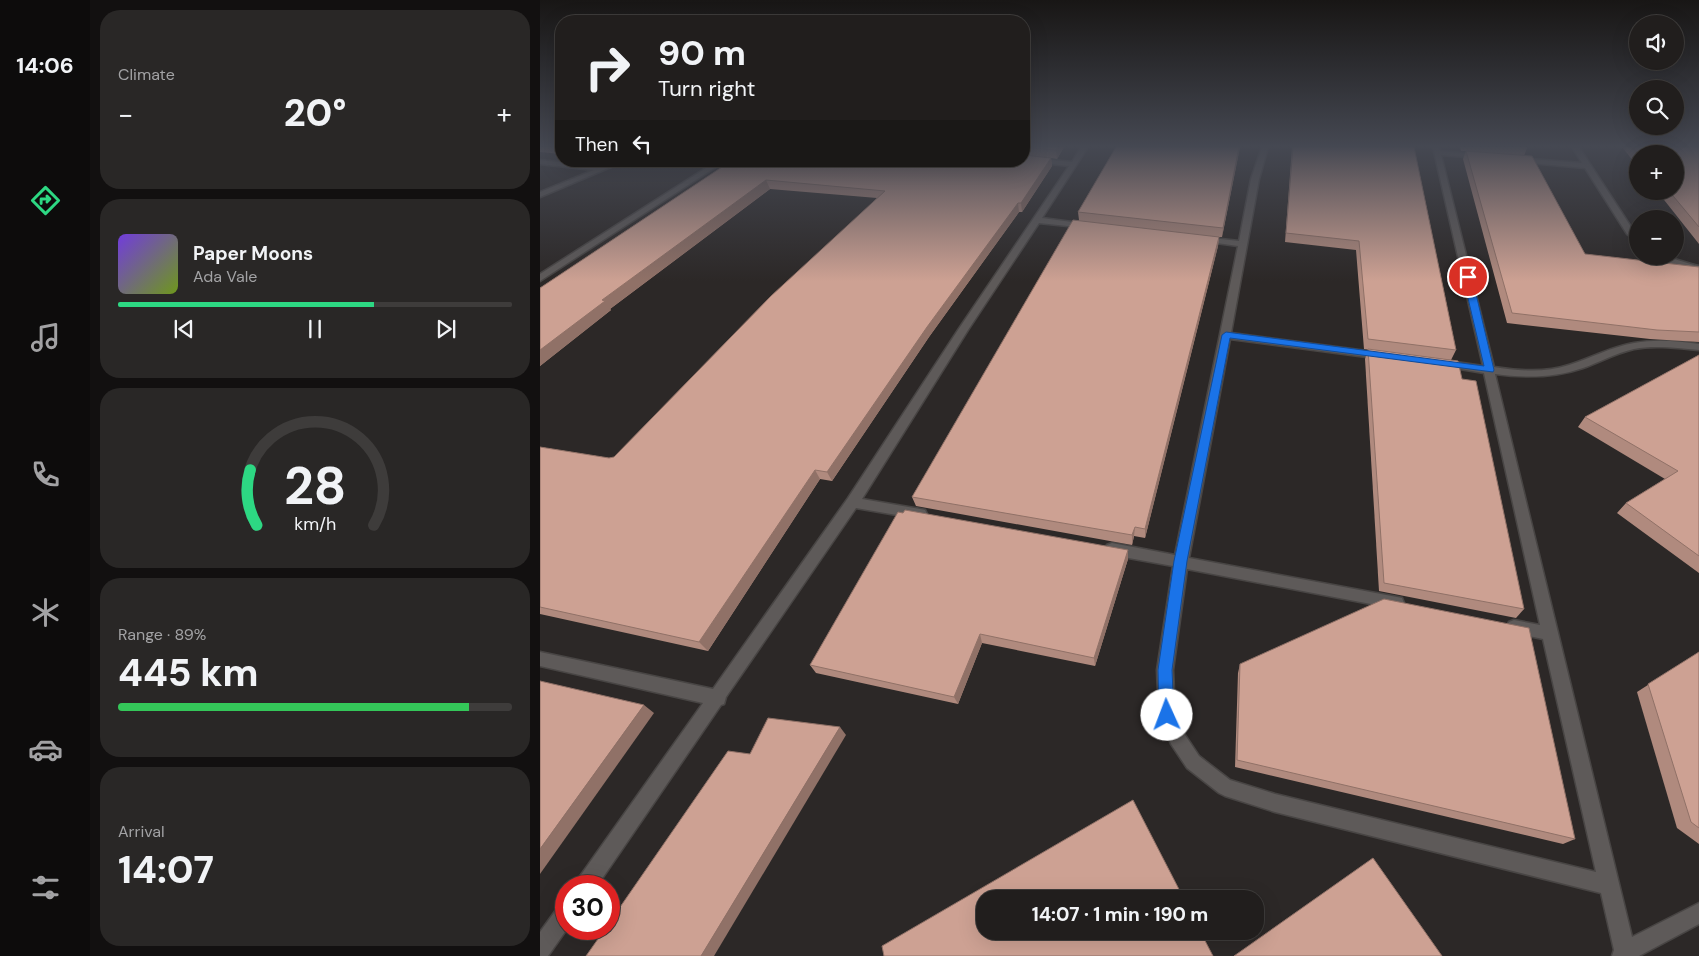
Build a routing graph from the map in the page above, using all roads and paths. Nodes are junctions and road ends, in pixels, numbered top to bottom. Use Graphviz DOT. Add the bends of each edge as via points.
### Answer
graph roads {
  1 [pos="674,192"];
  2 [pos="1055,192"];
  3 [pos="1253,192"];
  4 [pos="1447,192"];
  5 [pos="1604,192"];
  6 [pos="1037,220"];
  7 [pos="1096,227"];
  8 [pos="1629,230"];
  9 [pos="1194,238"];
  10 [pos="1244,244"];
  11 [pos="1680,265"];
  12 [pos="1699,269"];
  13 [pos="540,278"];
  14 [pos="1226,335"];
  15 [pos="1699,347"];
  16 [pos="1392,357"];
  17 [pos="1431,362"];
  18 [pos="1490,370"];
  19 [pos="853,502"];
  20 [pos="930,516"];
  21 [pos="1094,545"];
  22 [pos="1181,561"];
  23 [pos="1413,607"];
  24 [pos="1500,624"];
  25 [pos="1549,633"];
  26 [pos="540,659"];
  27 [pos="718,698"];
  28 [pos="593,875"];
  29 [pos="1609,885"];
  30 [pos="1699,913"];
  31 [pos="555,929"];
  32 [pos="540,950"];
  33 [pos="1624,955"];
  1 -- 13 [label="street"];
  2 -- 6 [label="street"];
  3 -- 10 [label="street"];
  4 -- 18 [label="street"];
  5 -- 8 [label="street"];
  6 -- 7 [label="street"];
  6 -- 19 [label="street"];
  9 -- 10 [label="street"];
  10 -- 14 [label="street"];
  11 -- 12 [label="street"];
  14 -- 16 [label="street"];
  14 -- 22 [label="street"];
  15 -- 18 [label="street" via="1675,344 1633,347 1565,370 1540,373"];
  17 -- 18 [label="street"];
  18 -- 25 [label="street"];
  19 -- 20 [label="street"];
  19 -- 27 [label="street"];
  21 -- 22 [label="street"];
  22 -- 23 [label="street"];
  22 -- 29 [label="street" via="1165,670 1167,715 1193,762 1225,787 1275,803"];
  24 -- 25 [label="street"];
  25 -- 29 [label="street"];
  26 -- 27 [label="street"];
  27 -- 28 [label="street"];
  29 -- 33 [label="street"];
  30 -- 33 [label="street"];
  31 -- 32 [label="street"];
}
